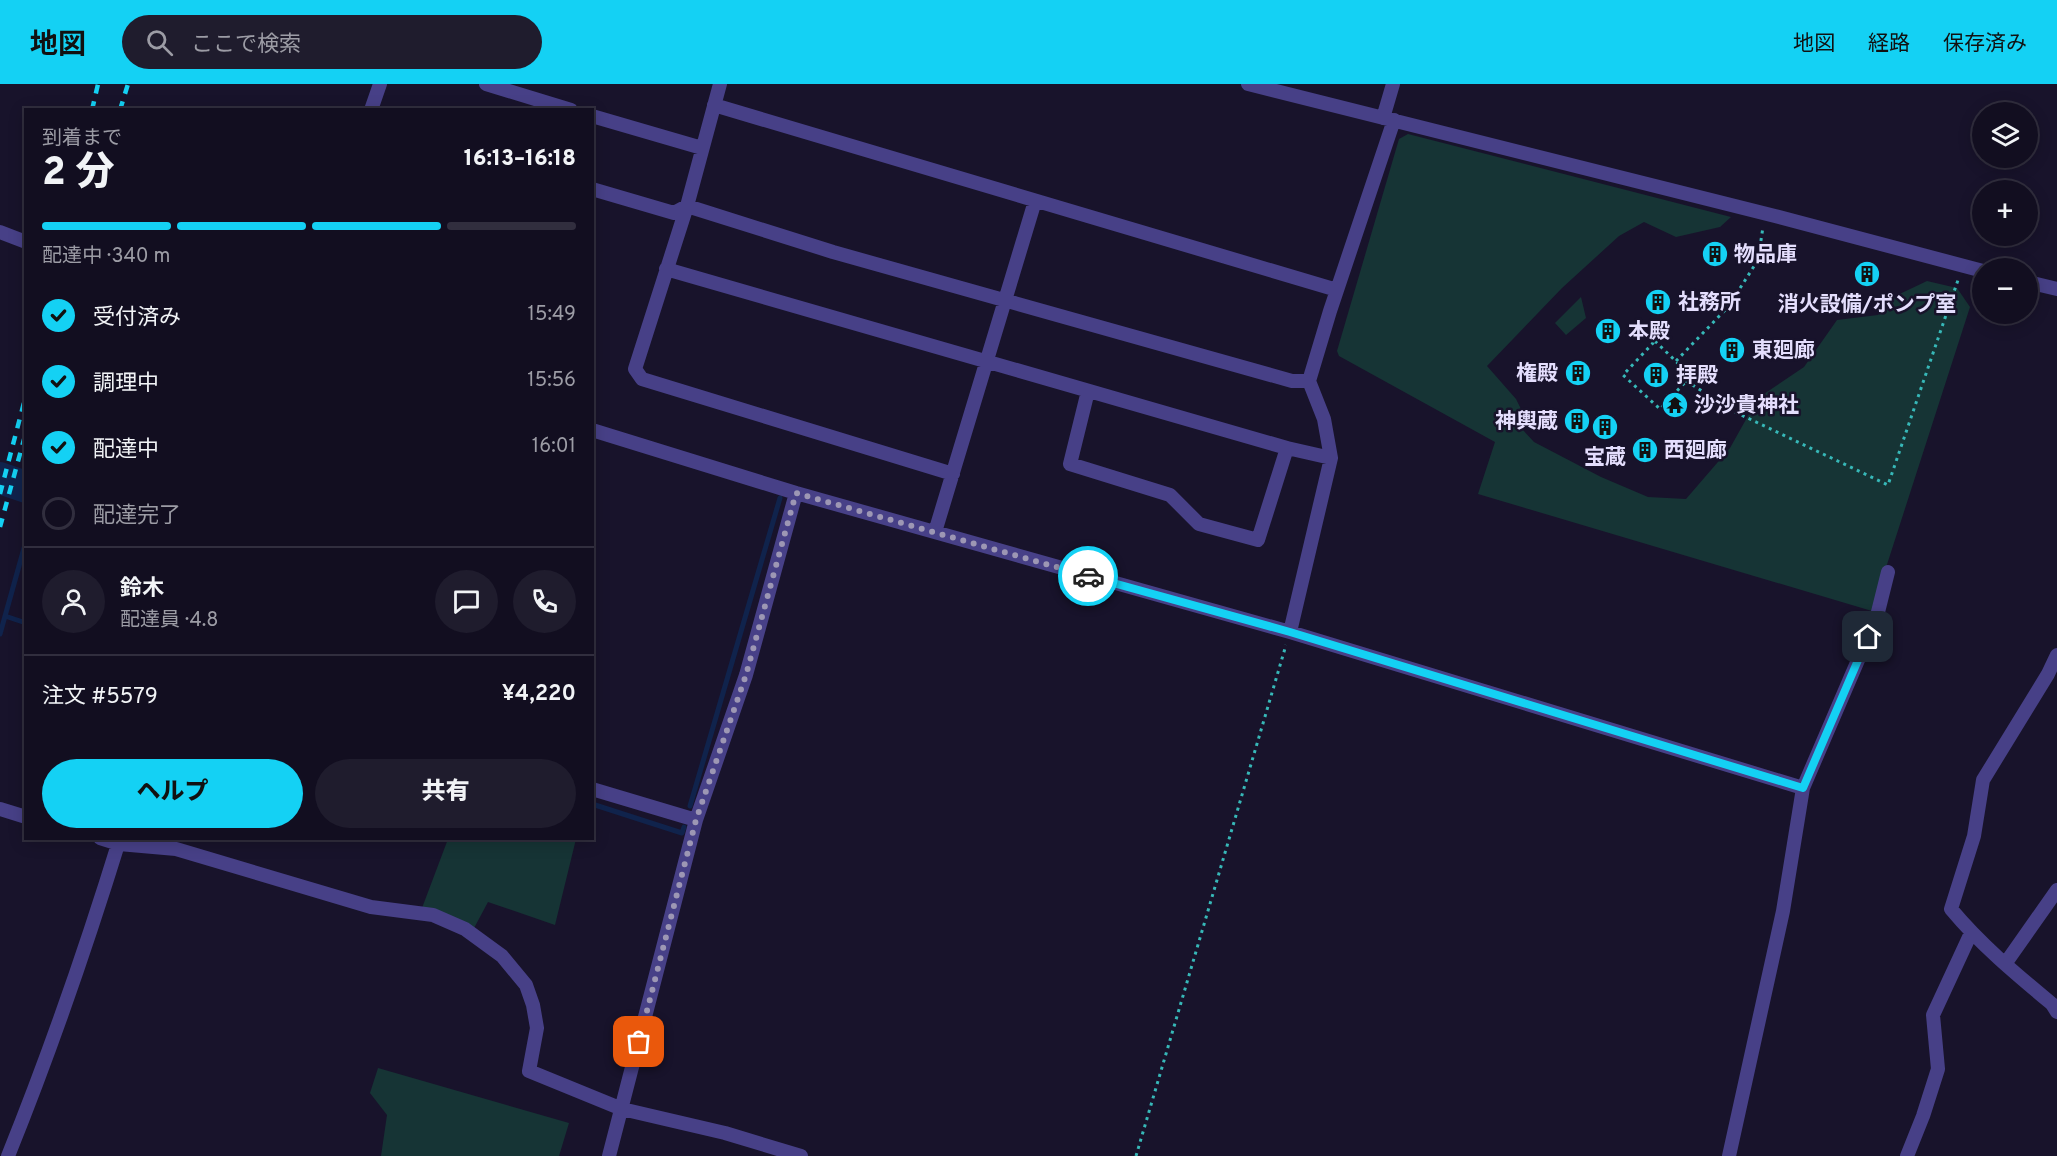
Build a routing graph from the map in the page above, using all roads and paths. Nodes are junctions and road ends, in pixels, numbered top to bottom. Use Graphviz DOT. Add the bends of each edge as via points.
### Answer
graph roads {
  1 [pos="380,84"];
  2 [pos="486,84"];
  3 [pos="720,84"];
  4 [pos="1248,84"];
  5 [pos="1393,84"];
  6 [pos="714,105"];
  7 [pos="372,108"];
  8 [pos="564,108"];
  9 [pos="594,117"];
  10 [pos="1389,119"];
  11 [pos="702,148"];
  12 [pos="594,190"];
  13 [pos="1035,201"];
  14 [pos="687,206"];
  15 [pos="1766,213"];
  16 [pos="0,232"];
  17 [pos="24,241"];
  18 [pos="1962,266"];
  19 [pos="1972,268"];
  20 [pos="666,270"];
  21 [pos="2038,284"];
  22 [pos="2057,289"];
  23 [pos="1337,290"];
  24 [pos="1005,299"];
  25 [pos="1676,361"];
  26 [pos="986,362"];
  27 [pos="1309,381"];
  28 [pos="1686,381"];
  29 [pos="1088,391"];
  30 [pos="1710,396"];
  31 [pos="1735,412"];
  32 [pos="594,431"];
  33 [pos="1287,448"];
  34 [pos="1331,458"];
  35 [pos="953,474"];
  36 [pos="796,493"];
  37 [pos="935,532"];
  38 [pos="1888,572"];
  39 [pos="1290,632"];
  40 [pos="2057,654"];
  41 [pos="1803,788"];
  42 [pos="594,790"];
  43 [pos="0,809"];
  44 [pos="24,816"];
  45 [pos="696,820"];
  46 [pos="119,841"];
  47 [pos="2057,890"];
  48 [pos="1971,933"];
  49 [pos="2005,964"];
  50 [pos="2057,1012"];
  51 [pos="622,1109"];
  52 [pos="8,1156"];
  53 [pos="609,1156"];
  54 [pos="801,1156"];
  55 [pos="1136,1156"];
  56 [pos="1729,1156"];
  57 [pos="1907,1156"];
  1 -- 7 [label="street"];
  2 -- 8 [label="street"];
  3 -- 6 [label="street"];
  4 -- 10 [label="street"];
  5 -- 10 [label="street"];
  6 -- 11 [label="street"];
  6 -- 13 [label="street"];
  9 -- 11 [label="street"];
  10 -- 15 [label="street"];
  10 -- 23 [label="street"];
  11 -- 14 [label="street"];
  12 -- 14 [label="street" via="674,213"];
  13 -- 23 [label="street"];
  13 -- 24 [label="street"];
  14 -- 20 [label="street"];
  14 -- 24 [label="street" via="833,252"];
  15 -- 18 [label="street"];
  15 -- 25 [label="path" via="1758,260 1728,307"];
  16 -- 17 [label="street"];
  18 -- 19 [label="street"];
  18 -- 31 [label="path" via="1888,485"];
  20 -- 26 [label="street"];
  20 -- 35 [label="street" via="635,369 642,379"];
  21 -- 22 [label="street"];
  23 -- 27 [label="street"];
  24 -- 26 [label="street"];
  24 -- 27 [label="street" via="1292,381"];
  25 -- 28 [label="path" via="1691,376"];
  25 -- 28 [label="path" via="1655,342 1623,375 1660,409"];
  26 -- 29 [label="street"];
  26 -- 35 [label="street"];
  27 -- 34 [label="street" via="1324,419"];
  28 -- 30 [label="path"];
  29 -- 33 [label="street"];
  29 -- 33 [label="street" via="1070,464 1170,495 1198,524 1258,540"];
  32 -- 36 [label="street"];
  33 -- 34 [label="street"];
  34 -- 39 [label="street"];
  35 -- 37 [label="street"];
  36 -- 37 [label="street"];
  36 -- 45 [label="street" via="746,675"];
  37 -- 39 [label="street"];
  38 -- 41 [label="street" via="1877,616"];
  39 -- 41 [label="street"];
  39 -- 55 [label="path"];
  40 -- 48 [label="street" via="1983,780 1974,836 1951,909"];
  41 -- 56 [label="street" via="1783,911"];
  42 -- 45 [label="street"];
  43 -- 44 [label="street"];
  45 -- 51 [label="street"];
  46 -- 51 [label="street" via="176,849 371,907 433,915 465,930 502,956 526,985 537,1028 529,1071"];
  46 -- 52 [label="street"];
  47 -- 49 [label="street"];
  48 -- 49 [label="street"];
  48 -- 57 [label="street" via="1933,1015 1938,1069"];
  49 -- 50 [label="street"];
  51 -- 53 [label="street"];
  51 -- 54 [label="street"];
}
